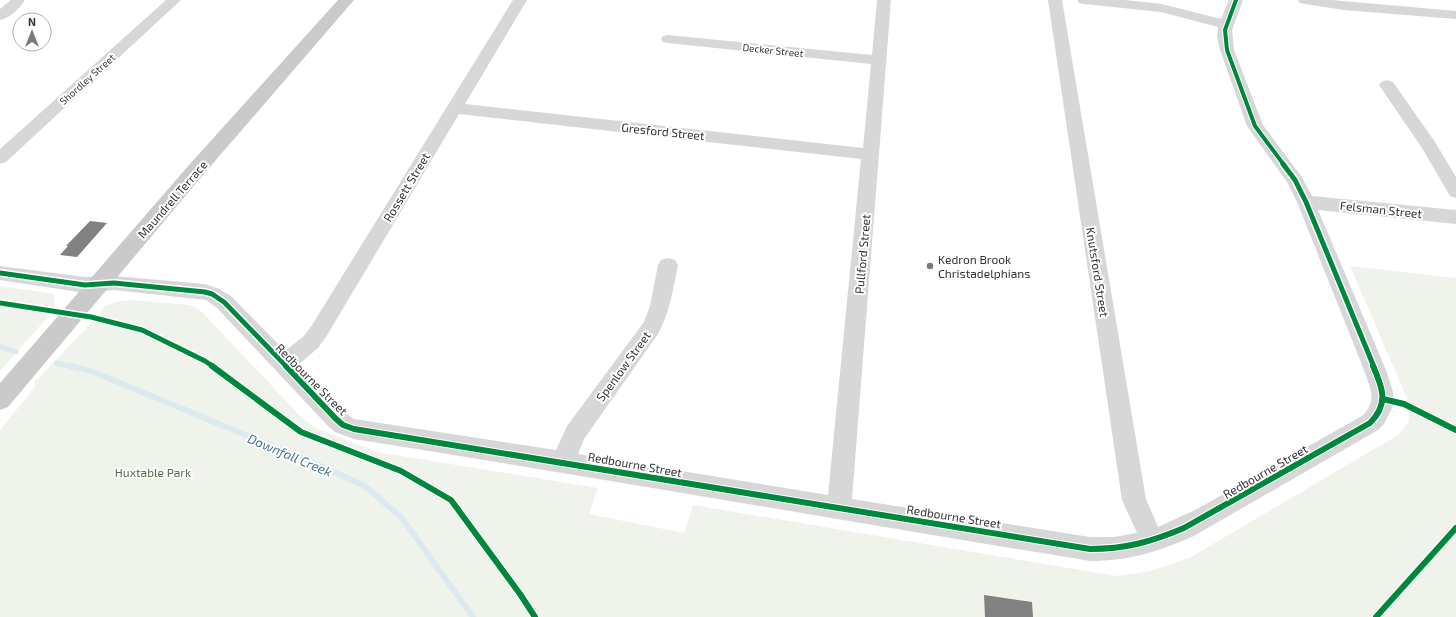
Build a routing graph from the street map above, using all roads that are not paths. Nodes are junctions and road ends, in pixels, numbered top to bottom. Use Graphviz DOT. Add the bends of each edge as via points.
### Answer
graph roads {
  1 [pos="18,0"];
  2 [pos="174,0"];
  3 [pos="346,0"];
  4 [pos="520,0"];
  5 [pos="884,0"];
  6 [pos="1056,0"];
  7 [pos="1084,0"];
  8 [pos="1236,0"];
  9 [pos="1305,0"];
  10 [pos="1456,15"];
  11 [pos="0,16"];
  12 [pos="1226,25"];
  13 [pos="668,39"];
  14 [pos="878,60"];
  15 [pos="1387,85"];
  16 [pos="455,108"];
  17 [pos="870,154"];
  18 [pos="0,158"];
  19 [pos="1456,192"];
  20 [pos="1306,202"];
  21 [pos="1456,217"];
  22 [pos="668,265"];
  23 [pos="0,273"];
  24 [pos="100,284"];
  25 [pos="283,365"];
  26 [pos="0,400"];
  27 [pos="563,462"];
  28 [pos="839,508"];
  29 [pos="1152,540"];
  1 -- 11 [label="street"];
  2 -- 18 [label="street, Shordley Street"];
  3 -- 24 [label="main road, Maundrell Terrace"];
  4 -- 16 [label="street, Rossett Street"];
  5 -- 14 [label="street, Pullford Street"];
  6 -- 29 [label="street, Knutsford Street" via="1134,500"];
  7 -- 12 [label="street" via="1162,8"];
  8 -- 12 [label="street, Redbourne Street"];
  9 -- 10 [label="street"];
  12 -- 20 [label="street, Redbourne Street" via="1224,43 1255,126 1295,180"];
  13 -- 14 [label="street, Decker Street"];
  14 -- 17 [label="street, Pullford Street"];
  15 -- 19 [label="street" via="1429,146"];
  16 -- 17 [label="street, Gresford Street"];
  16 -- 25 [label="street, Rossett Street" via="319,331 311,342"];
  17 -- 28 [label="street, Pullford Street"];
  20 -- 21 [label="street, Felsman Street"];
  20 -- 29 [label="street, Redbourne Street" via="1375,370 1382,389 1382,408 1370,423 1183,529"];
  22 -- 27 [label="street, Spenlow Street" via="656,318 651,328 575,434"];
  23 -- 24 [label="street, Redbourne Street" via="85,285"];
  24 -- 25 [label="street, Redbourne Street" via="130,284 212,294 224,302"];
  24 -- 26 [label="main road, Maundrell Terrace"];
  25 -- 27 [label="street, Redbourne Street" via="336,419 354,429"];
  27 -- 28 [label="street, Redbourne Street"];
  28 -- 29 [label="street, Redbourne Street" via="1097,549 1118,549"];
}
